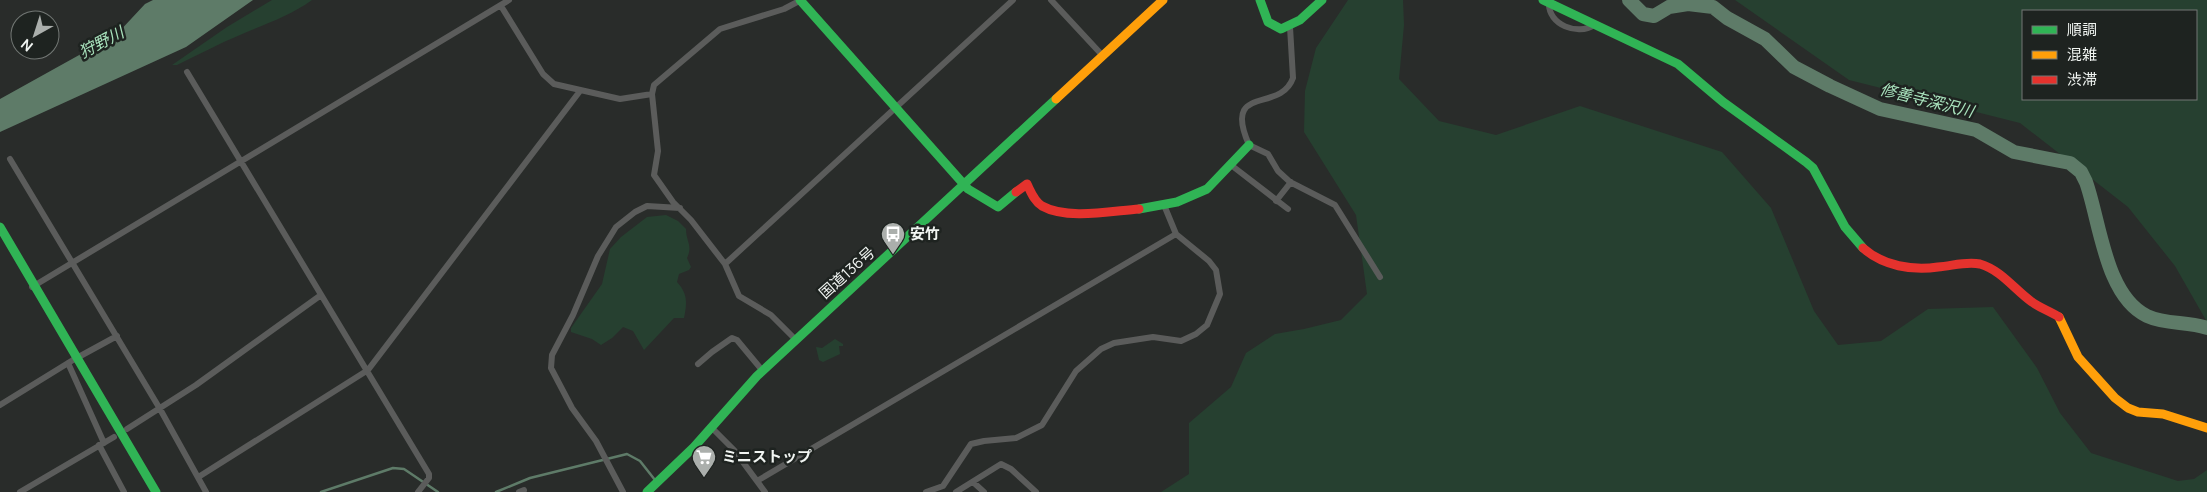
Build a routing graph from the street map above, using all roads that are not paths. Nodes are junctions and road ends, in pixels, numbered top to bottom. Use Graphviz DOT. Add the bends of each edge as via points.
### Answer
graph roads {
  1 [pos="509,0"];
  2 [pos="799,0"];
  3 [pos="1013,0"];
  4 [pos="1051,0"];
  5 [pos="1163,0"];
  6 [pos="1260,0"];
  7 [pos="1322,0"];
  8 [pos="1546,2"];
  9 [pos="500,6"];
  10 [pos="1594,25"];
  11 [pos="1290,27"];
  12 [pos="1103,56"];
  13 [pos="187,72"];
  14 [pos="580,91"];
  15 [pos="652,94"];
  16 [pos="896,106"];
  17 [pos="1249,145"];
  18 [pos="10,159"];
  19 [pos="240,161"];
  20 [pos="1231,165"];
  21 [pos="1291,182"];
  22 [pos="965,184"];
  23 [pos="1276,201"];
  24 [pos="1164,205"];
  25 [pos="680,208"];
  26 [pos="1288,209"];
  27 [pos="0,227"];
  28 [pos="1176,234"];
  29 [pos="72,262"];
  30 [pos="725,264"];
  31 [pos="1380,277"];
  32 [pos="32,286"];
  33 [pos="321,295"];
  34 [pos="117,336"];
  35 [pos="795,339"];
  36 [pos="77,358"];
  37 [pos="68,363"];
  38 [pos="698,364"];
  39 [pos="368,370"];
  40 [pos="762,370"];
  41 [pos="0,405"];
  42 [pos="160,409"];
  43 [pos="712,427"];
  44 [pos="2207,428"];
  45 [pos="127,429"];
  46 [pos="114,437"];
  47 [pos="102,444"];
  48 [pos="200,476"];
  49 [pos="757,481"];
  50 [pos="973,482"];
  51 [pos="421,491"];
  52 [pos="20,492"];
  53 [pos="124,492"];
  54 [pos="156,492"];
  55 [pos="206,492"];
  56 [pos="623,492"];
  57 [pos="647,492"];
  58 [pos="765,492"];
  59 [pos="926,492"];
  60 [pos="956,492"];
  61 [pos="984,492"];
  62 [pos="1036,492"];
  1 -- 9 [label="street"];
  2 -- 15 [label="street" via="784,9 720,28 654,86"];
  2 -- 16 [label="main road"];
  3 -- 16 [label="street"];
  4 -- 12 [label="street"];
  5 -- 12 [label="main road, 国道136号"];
  6 -- 11 [label="main road" via="1271,25 1281,30"];
  7 -- 11 [label="main road"];
  8 -- 10 [label="main road"];
  8 -- 10 [label="street" via="1551,15 1564,26 1582,30"];
  9 -- 14 [label="street" via="543,74 554,84"];
  9 -- 19 [label="street"];
  10 -- 44 [label="main road" via="1678,64 1723,102 1813,168 1848,233 1868,253 1910,267 1969,263 1985,266 2034,304 2060,318 2078,357 2128,408 2163,414"];
  11 -- 17 [label="street" via="1293,78 1287,87 1242,110 1241,124"];
  12 -- 22 [label="main road, 国道136号"];
  13 -- 19 [label="street"];
  14 -- 15 [label="street" via="620,99"];
  14 -- 39 [label="street"];
  15 -- 25 [label="street" via="658,136 654,175"];
  16 -- 22 [label="main road"];
  16 -- 30 [label="street"];
  17 -- 20 [label="main road"];
  17 -- 21 [label="street" via="1268,154"];
  18 -- 29 [label="street"];
  19 -- 29 [label="street"];
  19 -- 33 [label="street"];
  20 -- 23 [label="street"];
  20 -- 24 [label="main road" via="1201,193"];
  21 -- 23 [label="street"];
  21 -- 31 [label="street" via="1335,205"];
  22 -- 24 [label="main road" via="970,191 998,207 1027,184 1038,204 1070,214"];
  22 -- 35 [label="main road, 国道136号"];
  23 -- 26 [label="street"];
  24 -- 28 [label="street"];
  25 -- 30 [label="street"];
  25 -- 56 [label="street" via="647,206 616,227 598,256 550,361 575,413 596,441"];
  27 -- 32 [label="main road"];
  28 -- 49 [label="street"];
  28 -- 59 [label="street" via="1216,270 1220,294 1207,325 1181,341 1153,337 1108,345 1079,366 1042,425 1016,438 971,444 943,486"];
  29 -- 32 [label="street"];
  29 -- 34 [label="street"];
  30 -- 35 [label="street" via="739,296 771,315"];
  32 -- 36 [label="main road"];
  33 -- 39 [label="street"];
  33 -- 42 [label="street"];
  34 -- 36 [label="street"];
  34 -- 42 [label="street"];
  35 -- 40 [label="main road, 国道136号"];
  36 -- 37 [label="street"];
  36 -- 54 [label="main road"];
  37 -- 41 [label="street"];
  37 -- 47 [label="street"];
  38 -- 40 [label="street" via="732,338"];
  39 -- 48 [label="street"];
  39 -- 51 [label="street" via="429,474"];
  40 -- 43 [label="main road, 国道136号"];
  42 -- 45 [label="street"];
  42 -- 48 [label="street"];
  43 -- 49 [label="street"];
  43 -- 57 [label="main road, 国道136号"];
  46 -- 47 [label="street"];
  47 -- 52 [label="street"];
  47 -- 53 [label="street"];
  48 -- 55 [label="street"];
  49 -- 58 [label="street"];
  50 -- 60 [label="street"];
  50 -- 61 [label="street"];
  50 -- 62 [label="street" via="997,465 1004,464"];
}
